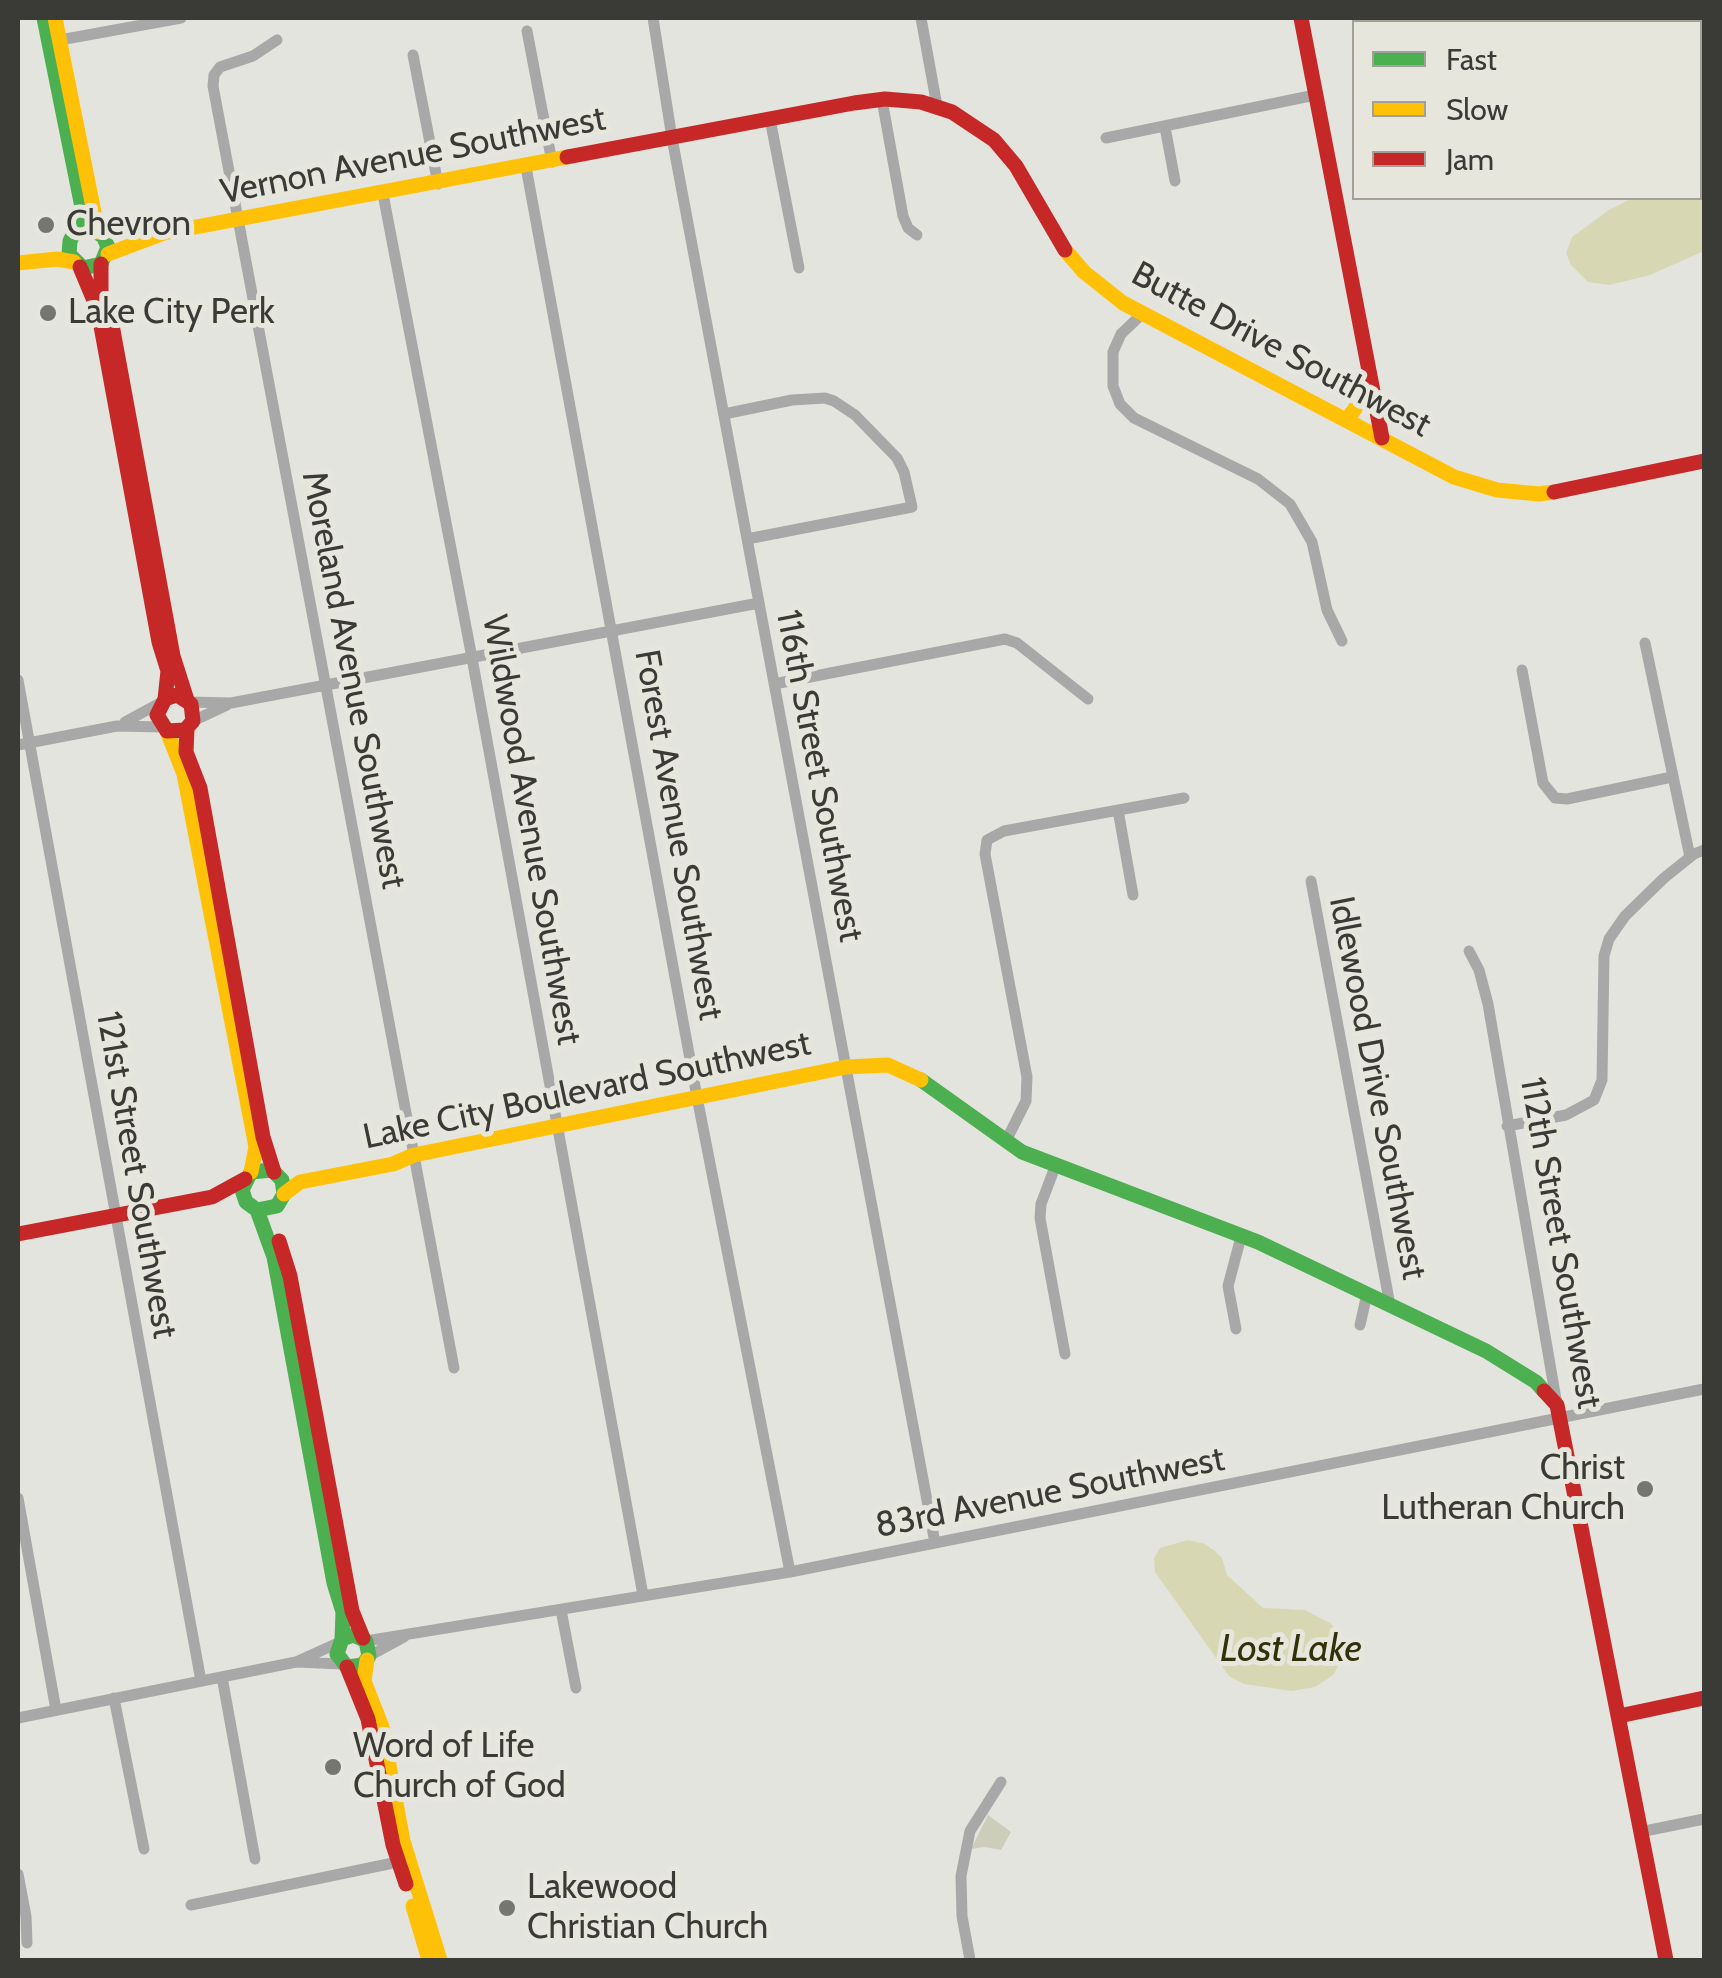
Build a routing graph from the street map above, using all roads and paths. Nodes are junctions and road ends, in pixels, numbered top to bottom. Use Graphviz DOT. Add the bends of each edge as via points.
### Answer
graph roads {
  1 [pos="44,18"];
  2 [pos="55,18"];
  3 [pos="180,18"];
  4 [pos="653,18"];
  5 [pos="921,18"];
  6 [pos="1301,18"];
  7 [pos="527,31"];
  8 [pos="60,40"];
  9 [pos="277,40"];
  10 [pos="413,54"];
  11 [pos="1315,96"];
  12 [pos="882,100"];
  13 [pos="937,106"];
  14 [pos="770,119"];
  15 [pos="1165,127"];
  16 [pos="672,138"];
  17 [pos="1106,138"];
  18 [pos="552,162"];
  19 [pos="526,166"];
  20 [pos="1175,181"];
  21 [pos="438,184"];
  22 [pos="383,194"];
  23 [pos="239,220"];
  24 [pos="164,233"];
  25 [pos="101,234"];
  26 [pos="917,234"];
  27 [pos="74,237"];
  28 [pos="104,259"];
  29 [pos="25,261"];
  30 [pos="77,264"];
  31 [pos="799,268"];
  32 [pos="1142,314"];
  33 [pos="1368,370"];
  34 [pos="724,414"];
  35 [pos="1346,420"];
  36 [pos="1382,438"];
  37 [pos="1704,461"];
  38 [pos="747,538"];
  39 [pos="759,603"];
  40 [pos="614,631"];
  41 [pos="1342,642"];
  42 [pos="1645,643"];
  43 [pos="472,658"];
  44 [pos="1522,670"];
  45 [pos="18,680"];
  46 [pos="774,684"];
  47 [pos="326,686"];
  48 [pos="1088,699"];
  49 [pos="163,701"];
  50 [pos="188,701"];
  51 [pos="230,703"];
  52 [pos="190,725"];
  53 [pos="117,726"];
  54 [pos="164,729"];
  55 [pos="24,744"];
  56 [pos="1672,777"];
  57 [pos="1184,798"];
  58 [pos="1118,810"];
  59 [pos="1704,850"];
  60 [pos="1690,857"];
  61 [pos="1310,881"];
  62 [pos="1133,895"];
  63 [pos="1468,951"];
  64 [pos="846,1066"];
  65 [pos="697,1097"];
  66 [pos="557,1126"];
  67 [pos="1507,1126"];
  68 [pos="1006,1141"];
  69 [pos="414,1155"];
  70 [pos="1056,1167"];
  71 [pos="276,1173"];
  72 [pos="248,1176"];
  73 [pos="300,1182"];
  74 [pos="212,1197"];
  75 [pos="281,1198"];
  76 [pos="254,1208"];
  77 [pos="115,1214"];
  78 [pos="18,1234"];
  79 [pos="1240,1237"];
  80 [pos="1366,1296"];
  81 [pos="1390,1304"];
  82 [pos="1360,1325"];
  83 [pos="1236,1329"];
  84 [pos="1065,1354"];
  85 [pos="454,1368"];
  86 [pos="1704,1389"];
  87 [pos="1559,1412"];
  88 [pos="18,1498"];
  89 [pos="935,1544"];
  90 [pos="790,1572"];
  91 [pos="643,1595"];
  92 [pos="561,1610"];
  93 [pos="340,1641"];
  94 [pos="366,1649"];
  95 [pos="296,1662"];
  96 [pos="345,1666"];
  97 [pos="222,1676"];
  98 [pos="200,1680"];
  99 [pos="576,1688"];
  100 [pos="114,1698"];
  101 [pos="1704,1698"];
  102 [pos="56,1710"];
  103 [pos="1619,1716"];
  104 [pos="18,1718"];
  105 [pos="1001,1782"];
  106 [pos="1704,1819"];
  107 [pos="1640,1832"];
  108 [pos="144,1849"];
  109 [pos="256,1859"];
  110 [pos="398,1862"];
  111 [pos="18,1874"];
  112 [pos="192,1904"];
  113 [pos="27,1943"];
  114 [pos="430,1960"];
  115 [pos="440,1960"];
  116 [pos="970,1960"];
  117 [pos="1666,1960"];
  1 -- 27 [label="street" via="82,202"];
  2 -- 8 [label="street"];
  3 -- 8 [label="street"];
  4 -- 16 [label="street, 116th Street Southwest"];
  5 -- 13 [label="street"];
  6 -- 11 [label="street"];
  7 -- 18 [label="street"];
  8 -- 25 [label="street"];
  9 -- 23 [label="street, Moreland Avenue Southwest" via="214,75"];
  10 -- 21 [label="street"];
  11 -- 15 [label="street"];
  11 -- 33 [label="street"];
  12 -- 13 [label="street, Butte Drive Southwest"];
  12 -- 14 [label="street, Butte Drive Southwest"];
  12 -- 26 [label="street" via="903,216"];
  13 -- 32 [label="street, Butte Drive Southwest" via="994,140 1072,259"];
  14 -- 16 [label="street, Butte Drive Southwest"];
  14 -- 31 [label="street"];
  15 -- 17 [label="street"];
  15 -- 20 [label="street"];
  16 -- 18 [label="street, Vernon Avenue Southwest"];
  16 -- 34 [label="street, 116th Street Southwest"];
  18 -- 19 [label="street, Vernon Avenue Southwest"];
  19 -- 21 [label="street, Vernon Avenue Southwest"];
  19 -- 40 [label="street, Forest Avenue Southwest"];
  21 -- 22 [label="street, Vernon Avenue Southwest"];
  22 -- 23 [label="street, Vernon Avenue Southwest"];
  22 -- 43 [label="street, Wildwood Avenue Southwest"];
  23 -- 24 [label="street, Vernon Avenue Southwest"];
  23 -- 47 [label="street, Moreland Avenue Southwest"];
  24 -- 25 [label="street, Vernon Avenue Southwest"];
  24 -- 28 [label="street, Vernon Avenue Southwest"];
  25 -- 27 [label="street" via="86,230"];
  25 -- 28 [label="street"];
  27 -- 29 [label="street"];
  27 -- 30 [label="street" via="69,254"];
  28 -- 30 [label="street" via="89,269"];
  28 -- 50 [label="street" via="100,292 110,314 173,656"];
  29 -- 30 [label="street"];
  30 -- 49 [label="street" via="97,308 168,671"];
  32 -- 35 [label="street, Butte Drive Southwest"];
  32 -- 41 [label="street" via="1113,352 1120,404 1290,504 1312,542 1327,610"];
  33 -- 35 [label="street"];
  33 -- 36 [label="street"];
  34 -- 38 [label="street, 116th Street Southwest"];
  34 -- 38 [label="street" via="792,400 834,401 897,458 912,507"];
  35 -- 36 [label="street, Butte Drive Southwest"];
  36 -- 37 [label="street, Butte Drive Southwest" via="1454,477 1525,494"];
  38 -- 39 [label="street, 116th Street Southwest"];
  39 -- 40 [label="street"];
  39 -- 46 [label="street, 116th Street Southwest"];
  40 -- 43 [label="street"];
  40 -- 65 [label="street, Forest Avenue Southwest"];
  42 -- 56 [label="street"];
  43 -- 47 [label="street"];
  43 -- 66 [label="street, Wildwood Avenue Southwest"];
  44 -- 56 [label="street" via="1551,796 1567,799"];
  45 -- 55 [label="street, 121st Street Southwest"];
  46 -- 48 [label="street" via="1005,639"];
  46 -- 64 [label="street, 116th Street Southwest"];
  47 -- 51 [label="street"];
  47 -- 69 [label="street, Moreland Avenue Southwest"];
  49 -- 50 [label="street"];
  49 -- 53 [label="street"];
  49 -- 54 [label="street" via="157,716"];
  50 -- 51 [label="street"];
  50 -- 52 [label="street" via="194,709"];
  51 -- 52 [label="street"];
  52 -- 54 [label="street" via="180,732"];
  52 -- 71 [label="street" via="186,752 200,788 263,1137"];
  53 -- 54 [label="street"];
  53 -- 55 [label="street"];
  54 -- 72 [label="street" via="184,774 256,1147"];
  55 -- 77 [label="street, 121st Street Southwest"];
  56 -- 60 [label="street"];
  57 -- 58 [label="street"];
  58 -- 62 [label="street"];
  58 -- 68 [label="street" via="987,840 1027,1077 1026,1101"];
  59 -- 60 [label="street"];
  60 -- 67 [label="street" via="1609,939 1602,1080 1594,1100 1566,1116"];
  61 -- 81 [label="street, Idlewood Drive Southwest"];
  63 -- 67 [label="street, 112th Street Southwest" via="1488,1004"];
  64 -- 65 [label="street, Lake City Boulevard Southwest"];
  64 -- 68 [label="street, Lake City Boulevard Southwest" via="905,1070"];
  64 -- 89 [label="street, 116th Street Southwest"];
  65 -- 66 [label="street, Lake City Boulevard Southwest"];
  65 -- 90 [label="street, Forest Avenue Southwest"];
  66 -- 69 [label="street, Lake City Boulevard Southwest"];
  66 -- 91 [label="street, Wildwood Avenue Southwest"];
  67 -- 87 [label="street, 112th Street Southwest"];
  68 -- 70 [label="street"];
  69 -- 73 [label="street, Lake City Boulevard Southwest"];
  69 -- 85 [label="street, Moreland Avenue Southwest"];
  70 -- 79 [label="street"];
  70 -- 84 [label="street" via="1040,1218"];
  71 -- 72 [label="street" via="265,1168"];
  71 -- 73 [label="street"];
  71 -- 75 [label="street"];
  72 -- 74 [label="street"];
  72 -- 76 [label="street" via="242,1190"];
  73 -- 75 [label="street, Lake City Boulevard Southwest"];
  74 -- 76 [label="street"];
  74 -- 77 [label="street"];
  75 -- 76 [label="street" via="271,1209"];
  75 -- 94 [label="street" via="274,1225 290,1276 352,1611"];
  76 -- 93 [label="street" via="274,1256 342,1604"];
  77 -- 78 [label="street"];
  77 -- 98 [label="street, 121st Street Southwest"];
  79 -- 80 [label="street"];
  79 -- 83 [label="street" via="1228,1286"];
  80 -- 81 [label="street"];
  80 -- 82 [label="street"];
  81 -- 87 [label="street" via="1519,1370 1548,1392"];
  86 -- 87 [label="street, 83rd Avenue Southwest"];
  87 -- 89 [label="street, 83rd Avenue Southwest"];
  87 -- 103 [label="street, 112th Street Southwest"];
  88 -- 102 [label="street"];
  89 -- 90 [label="street, 83rd Avenue Southwest"];
  90 -- 91 [label="street, 83rd Avenue Southwest"];
  91 -- 92 [label="street, 83rd Avenue Southwest"];
  92 -- 94 [label="street, 83rd Avenue Southwest"];
  92 -- 99 [label="street"];
  93 -- 94 [label="street" via="350,1635"];
  93 -- 95 [label="street"];
  93 -- 96 [label="street" via="336,1654"];
  94 -- 96 [label="street" via="358,1667"];
  94 -- 115 [label="street" via="364,1681 382,1726 404,1841"];
  95 -- 96 [label="street"];
  95 -- 97 [label="street"];
  96 -- 110 [label="street" via="368,1719"];
  97 -- 98 [label="street"];
  97 -- 109 [label="street"];
  98 -- 100 [label="street"];
  100 -- 102 [label="street"];
  100 -- 108 [label="street"];
  101 -- 103 [label="street"];
  102 -- 104 [label="street"];
  103 -- 107 [label="street, 112th Street Southwest"];
  105 -- 116 [label="street" via="970,1832 960,1876"];
  106 -- 107 [label="street"];
  107 -- 117 [label="street, 112th Street Southwest"];
  110 -- 112 [label="street"];
  110 -- 114 [label="street"];
  111 -- 113 [label="street"];
}
